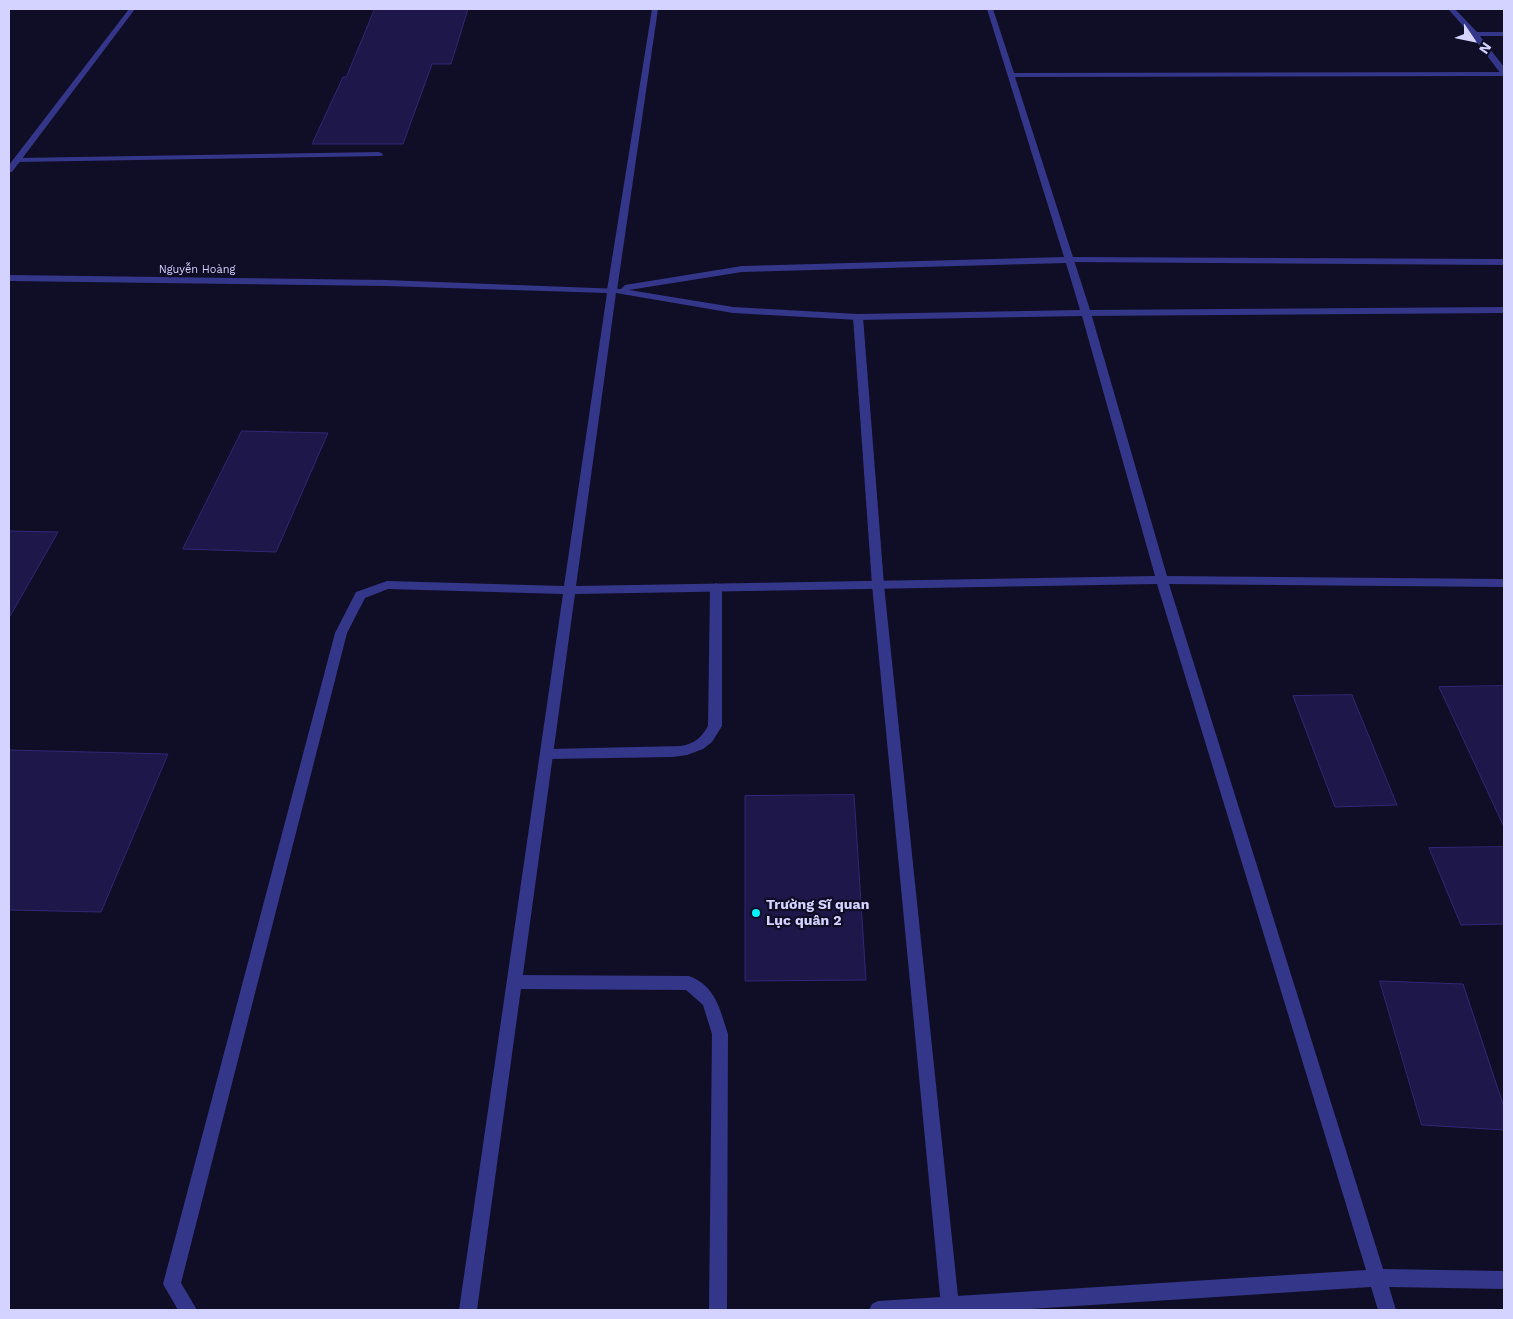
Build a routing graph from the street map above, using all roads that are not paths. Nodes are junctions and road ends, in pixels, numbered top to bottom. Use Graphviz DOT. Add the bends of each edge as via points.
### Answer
graph roads {
  1 [pos="132,9"];
  2 [pos="655,9"];
  3 [pos="990,9"];
  4 [pos="1451,9"];
  5 [pos="1475,34"];
  6 [pos="1504,34"];
  7 [pos="1504,73"];
  8 [pos="1010,74"];
  9 [pos="379,154"];
  10 [pos="17,160"];
  11 [pos="9,170"];
  12 [pos="1069,260"];
  13 [pos="1504,262"];
  14 [pos="9,278"];
  15 [pos="612,290"];
  16 [pos="1504,310"];
  17 [pos="1086,313"];
  18 [pos="858,317"];
  19 [pos="1162,580"];
  20 [pos="1504,583"];
  21 [pos="878,585"];
  22 [pos="716,587"];
  23 [pos="572,590"];
  24 [pos="548,754"];
  25 [pos="516,982"];
  26 [pos="1378,1278"];
  27 [pos="1504,1280"];
  28 [pos="950,1308"];
  29 [pos="188,1310"];
  30 [pos="468,1310"];
  31 [pos="718,1310"];
  32 [pos="878,1310"];
  33 [pos="1387,1310"];
  1 -- 10 [label="street"];
  2 -- 15 [label="street"];
  3 -- 8 [label="street"];
  4 -- 5 [label="street"];
  5 -- 6 [label="street"];
  5 -- 7 [label="street"];
  7 -- 8 [label="street"];
  8 -- 12 [label="street"];
  9 -- 10 [label="street"];
  10 -- 11 [label="street"];
  12 -- 13 [label="street"];
  12 -- 15 [label="street" via="742,269"];
  12 -- 17 [label="street"];
  14 -- 15 [label="street, Nguyễn Hoàng"];
  15 -- 18 [label="street" via="733,310"];
  15 -- 23 [label="street"];
  16 -- 17 [label="street"];
  17 -- 18 [label="street"];
  17 -- 19 [label="street"];
  18 -- 21 [label="street"];
  19 -- 20 [label="street"];
  19 -- 21 [label="street"];
  19 -- 26 [label="street"];
  21 -- 22 [label="street"];
  21 -- 28 [label="street"];
  22 -- 23 [label="street"];
  22 -- 24 [label="street" via="715,726 703,743 692,750 673,752"];
  23 -- 24 [label="street"];
  23 -- 29 [label="street" via="387,585 360,595 341,632 172,1284"];
  24 -- 25 [label="street"];
  25 -- 30 [label="street"];
  25 -- 31 [label="street" via="689,983 710,1001 720,1034"];
  26 -- 27 [label="street"];
  26 -- 28 [label="street"];
  26 -- 33 [label="street"];
  28 -- 32 [label="street"];
}
